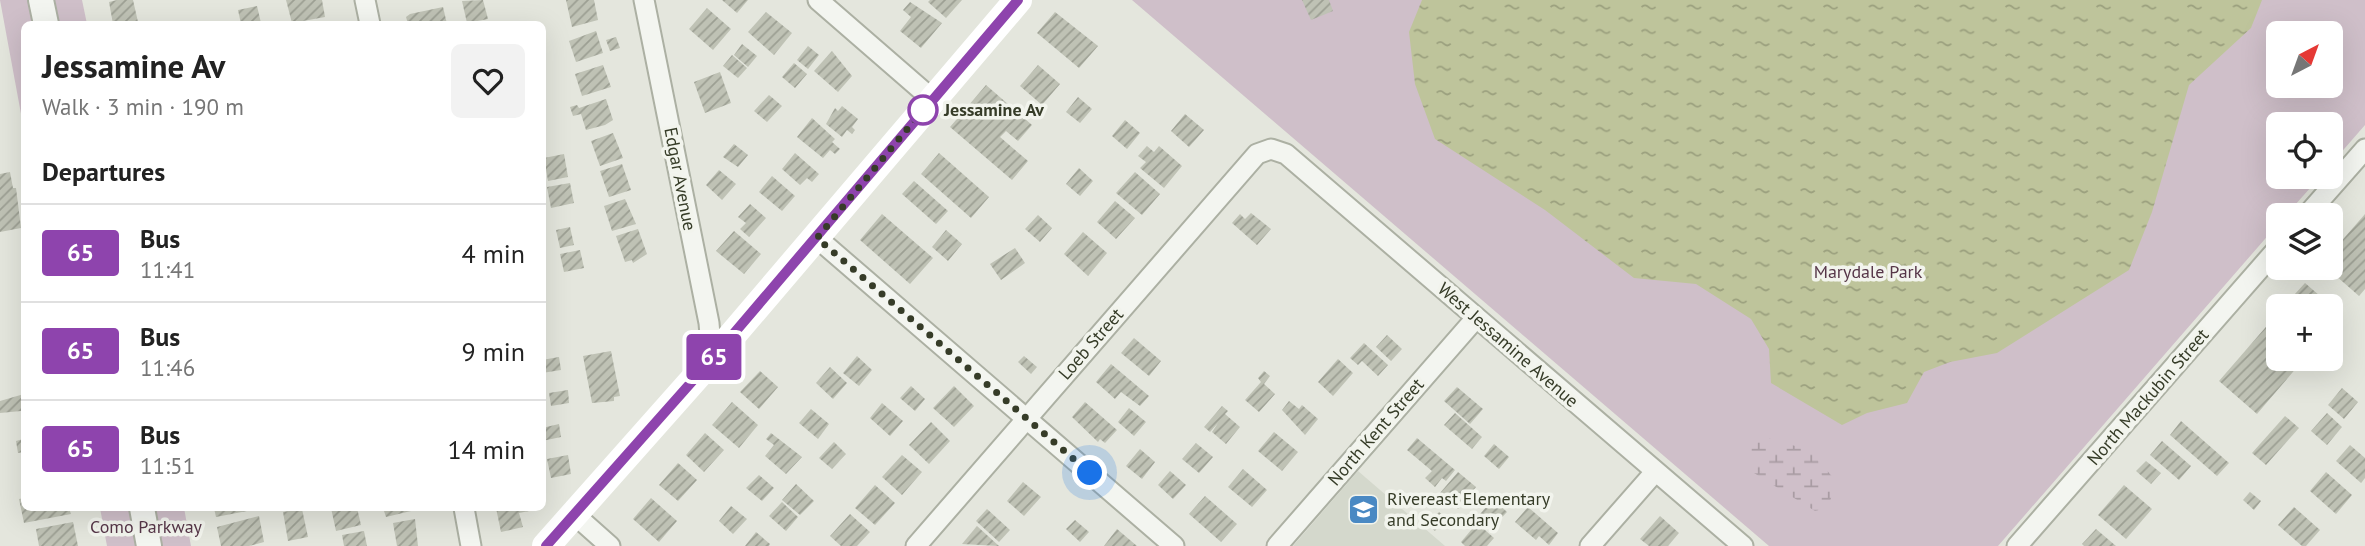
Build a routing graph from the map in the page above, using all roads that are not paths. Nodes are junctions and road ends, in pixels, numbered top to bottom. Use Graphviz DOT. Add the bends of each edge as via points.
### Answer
graph roads {
  1 [pos="41,0"];
  2 [pos="365,0"];
  3 [pos="644,0"];
  4 [pos="818,0"];
  5 [pos="1018,0"];
  6 [pos="45,21"];
  7 [pos="369,21"];
  8 [pos="932,99"];
  9 [pos="1271,149"];
  10 [pos="2365,149"];
  11 [pos="2318,203"];
  12 [pos="817,238"];
  13 [pos="2266,262"];
  14 [pos="1476,318"];
  15 [pos="712,359"];
  16 [pos="1026,419"];
  17 [pos="1655,472"];
  18 [pos="143,511"];
  19 [pos="465,511"];
  20 [pos="575,515"];
  21 [pos="149,546"];
  22 [pos="471,546"];
  23 [pos="546,546"];
  24 [pos="610,546"];
  25 [pos="916,546"];
  26 [pos="1174,546"];
  27 [pos="1277,546"];
  28 [pos="1590,546"];
  29 [pos="1743,546"];
  30 [pos="2017,546"];
  1 -- 6 [label="street"];
  2 -- 7 [label="street"];
  3 -- 15 [label="street, Edgar Avenue" via="709,323"];
  4 -- 8 [label="street"];
  5 -- 8 [label="main road"];
  8 -- 12 [label="main road"];
  9 -- 14 [label="street, West Jessamine Avenue" via="1286,154"];
  9 -- 16 [label="street, Loeb Street" via="1257,154"];
  10 -- 11 [label="street"];
  12 -- 15 [label="main road"];
  12 -- 16 [label="street"];
  13 -- 30 [label="street, North Mackubin Street"];
  14 -- 17 [label="street, West Jessamine Avenue"];
  14 -- 27 [label="street, North Kent Street"];
  15 -- 20 [label="main road"];
  16 -- 25 [label="street, Loeb Street"];
  16 -- 26 [label="street"];
  17 -- 28 [label="street"];
  17 -- 29 [label="street, West Jessamine Avenue"];
  18 -- 21 [label="street"];
  19 -- 22 [label="street"];
  20 -- 23 [label="main road"];
  20 -- 24 [label="street"];
}
